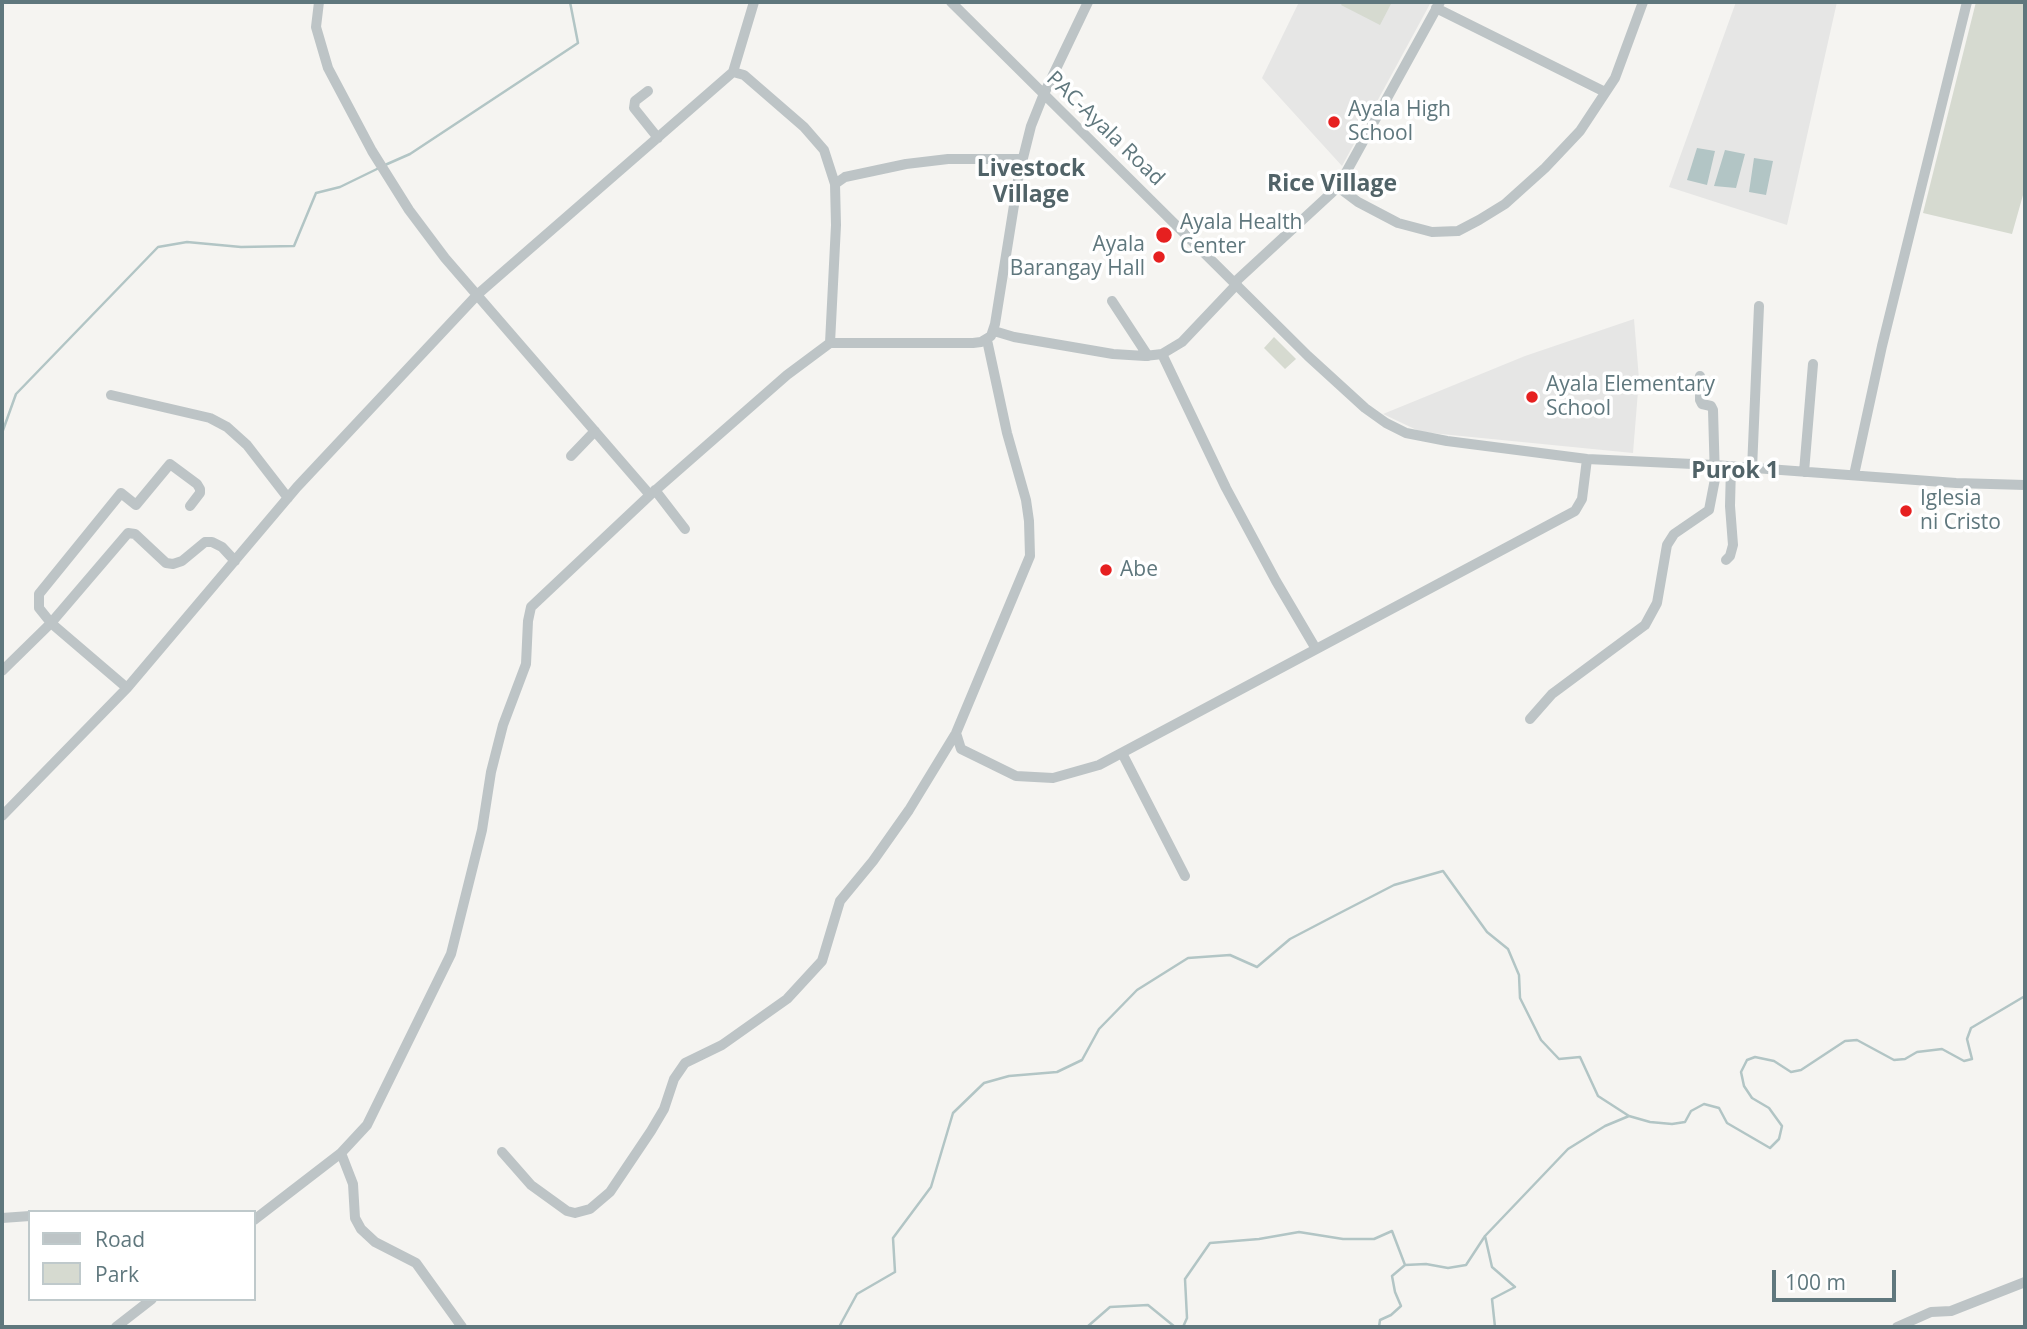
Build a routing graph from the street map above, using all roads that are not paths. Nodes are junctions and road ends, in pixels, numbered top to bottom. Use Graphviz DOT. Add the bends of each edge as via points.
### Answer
graph roads {
  1 [pos="319,2"];
  2 [pos="754,2"];
  3 [pos="951,2"];
  4 [pos="1088,2"];
  5 [pos="1643,2"];
  6 [pos="1967,2"];
  7 [pos="1438,5"];
  8 [pos="733,72"];
  9 [pos="648,91"];
  10 [pos="1605,92"];
  11 [pos="1043,96"];
  12 [pos="658,138"];
  13 [pos="1023,159"];
  14 [pos="835,184"];
  15 [pos="1338,187"];
  16 [pos="1236,283"];
  17 [pos="478,295"];
  18 [pos="1112,301"];
  19 [pos="1759,306"];
  20 [pos="990,336"];
  21 [pos="830,343"];
  22 [pos="1163,354"];
  23 [pos="1148,356"];
  24 [pos="1813,364"];
  25 [pos="1700,376"];
  26 [pos="111,395"];
  27 [pos="595,432"];
  28 [pos="570,456"];
  29 [pos="1587,459"];
  30 [pos="1714,465"];
  31 [pos="1731,466"];
  32 [pos="1752,469"];
  33 [pos="1804,472"];
  34 [pos="1854,475"];
  35 [pos="2025,485"];
  36 [pos="652,493"];
  37 [pos="288,498"];
  38 [pos="190,506"];
  39 [pos="685,529"];
  40 [pos="1726,560"];
  41 [pos="235,561"];
  42 [pos="51,623"];
  43 [pos="1316,649"];
  44 [pos="2,671"];
  45 [pos="127,688"];
  46 [pos="1530,719"];
  47 [pos="956,733"];
  48 [pos="1122,753"];
  49 [pos="2,816"];
  50 [pos="1185,876"];
  51 [pos="502,1152"];
  52 [pos="341,1153"];
  53 [pos="28,1216"];
  54 [pos="2,1218"];
  55 [pos="256,1218"];
  56 [pos="2025,1282"];
  57 [pos="150,1301"];
  58 [pos="117,1327"];
  59 [pos="461,1327"];
  60 [pos="1897,1327"];
  1 -- 17 [label="street" via="316,27 320,47 365,139 409,210"];
  2 -- 8 [label="street"];
  3 -- 11 [label="street, PAC-Ayala Road"];
  4 -- 11 [label="street"];
  5 -- 10 [label="street" via="1615,78"];
  6 -- 34 [label="street"];
  7 -- 10 [label="street"];
  7 -- 15 [label="street"];
  8 -- 12 [label="street"];
  8 -- 14 [label="street" via="744,75 804,127 824,150"];
  9 -- 12 [label="street" via="635,101 634,108"];
  10 -- 15 [label="street" via="1580,131 1545,168 1505,204 1458,231 1432,232 1398,223"];
  11 -- 13 [label="street"];
  11 -- 16 [label="street, PAC-Ayala Road"];
  12 -- 17 [label="street"];
  13 -- 14 [label="street" via="906,164 845,177"];
  13 -- 20 [label="street"];
  14 -- 21 [label="street"];
  15 -- 16 [label="street"];
  16 -- 22 [label="street" via="1182,342"];
  16 -- 29 [label="street, PAC-Ayala Road" via="1308,356 1386,423 1406,433 1447,442"];
  17 -- 27 [label="street"];
  17 -- 37 [label="street"];
  18 -- 23 [label="street"];
  19 -- 32 [label="street"];
  20 -- 21 [label="street" via="965,344"];
  20 -- 23 [label="street"];
  20 -- 47 [label="street" via="1007,433 1026,500 1031,552"];
  21 -- 36 [label="street"];
  22 -- 23 [label="street"];
  22 -- 43 [label="street" via="1226,488"];
  24 -- 33 [label="street"];
  25 -- 30 [label="street" via="1700,400 1713,410"];
  26 -- 37 [label="street" via="210,418 226,427 247,445"];
  27 -- 28 [label="street"];
  27 -- 36 [label="street"];
  29 -- 30 [label="street, PAC-Ayala Road"];
  29 -- 43 [label="street" via="1582,499 1575,511"];
  30 -- 31 [label="street, PAC-Ayala Road"];
  30 -- 46 [label="street" via="1709,510 1674,534 1667,545 1657,603 1645,625 1552,694"];
  31 -- 32 [label="street, PAC-Ayala Road"];
  31 -- 40 [label="street" via="1733,545"];
  32 -- 33 [label="street, PAC-Ayala Road"];
  33 -- 34 [label="street, PAC-Ayala Road"];
  34 -- 35 [label="street, PAC-Ayala Road"];
  36 -- 39 [label="street"];
  36 -- 52 [label="street" via="531,607 526,664 491,772 452,954 367,1125"];
  37 -- 41 [label="street"];
  38 -- 42 [label="street" via="200,489 170,464 136,505 121,493 39,594 39,608"];
  41 -- 42 [label="street" via="222,547 205,542 182,561 166,563 135,534 128,533"];
  41 -- 45 [label="street"];
  42 -- 44 [label="street"];
  42 -- 45 [label="street"];
  43 -- 48 [label="street"];
  45 -- 49 [label="street"];
  47 -- 48 [label="street" via="961,749 1016,776 1053,778"];
  47 -- 51 [label="street" via="909,810 840,901 817,969 761,1018 685,1063 651,1131 600,1202 582,1212 567,1211 531,1185"];
  48 -- 50 [label="street"];
  52 -- 55 [label="street"];
  52 -- 59 [label="street" via="354,1184 355,1218 361,1229 375,1242 416,1263"];
  53 -- 54 [label="street"];
  56 -- 60 [label="street"];
  57 -- 58 [label="street"];
}
